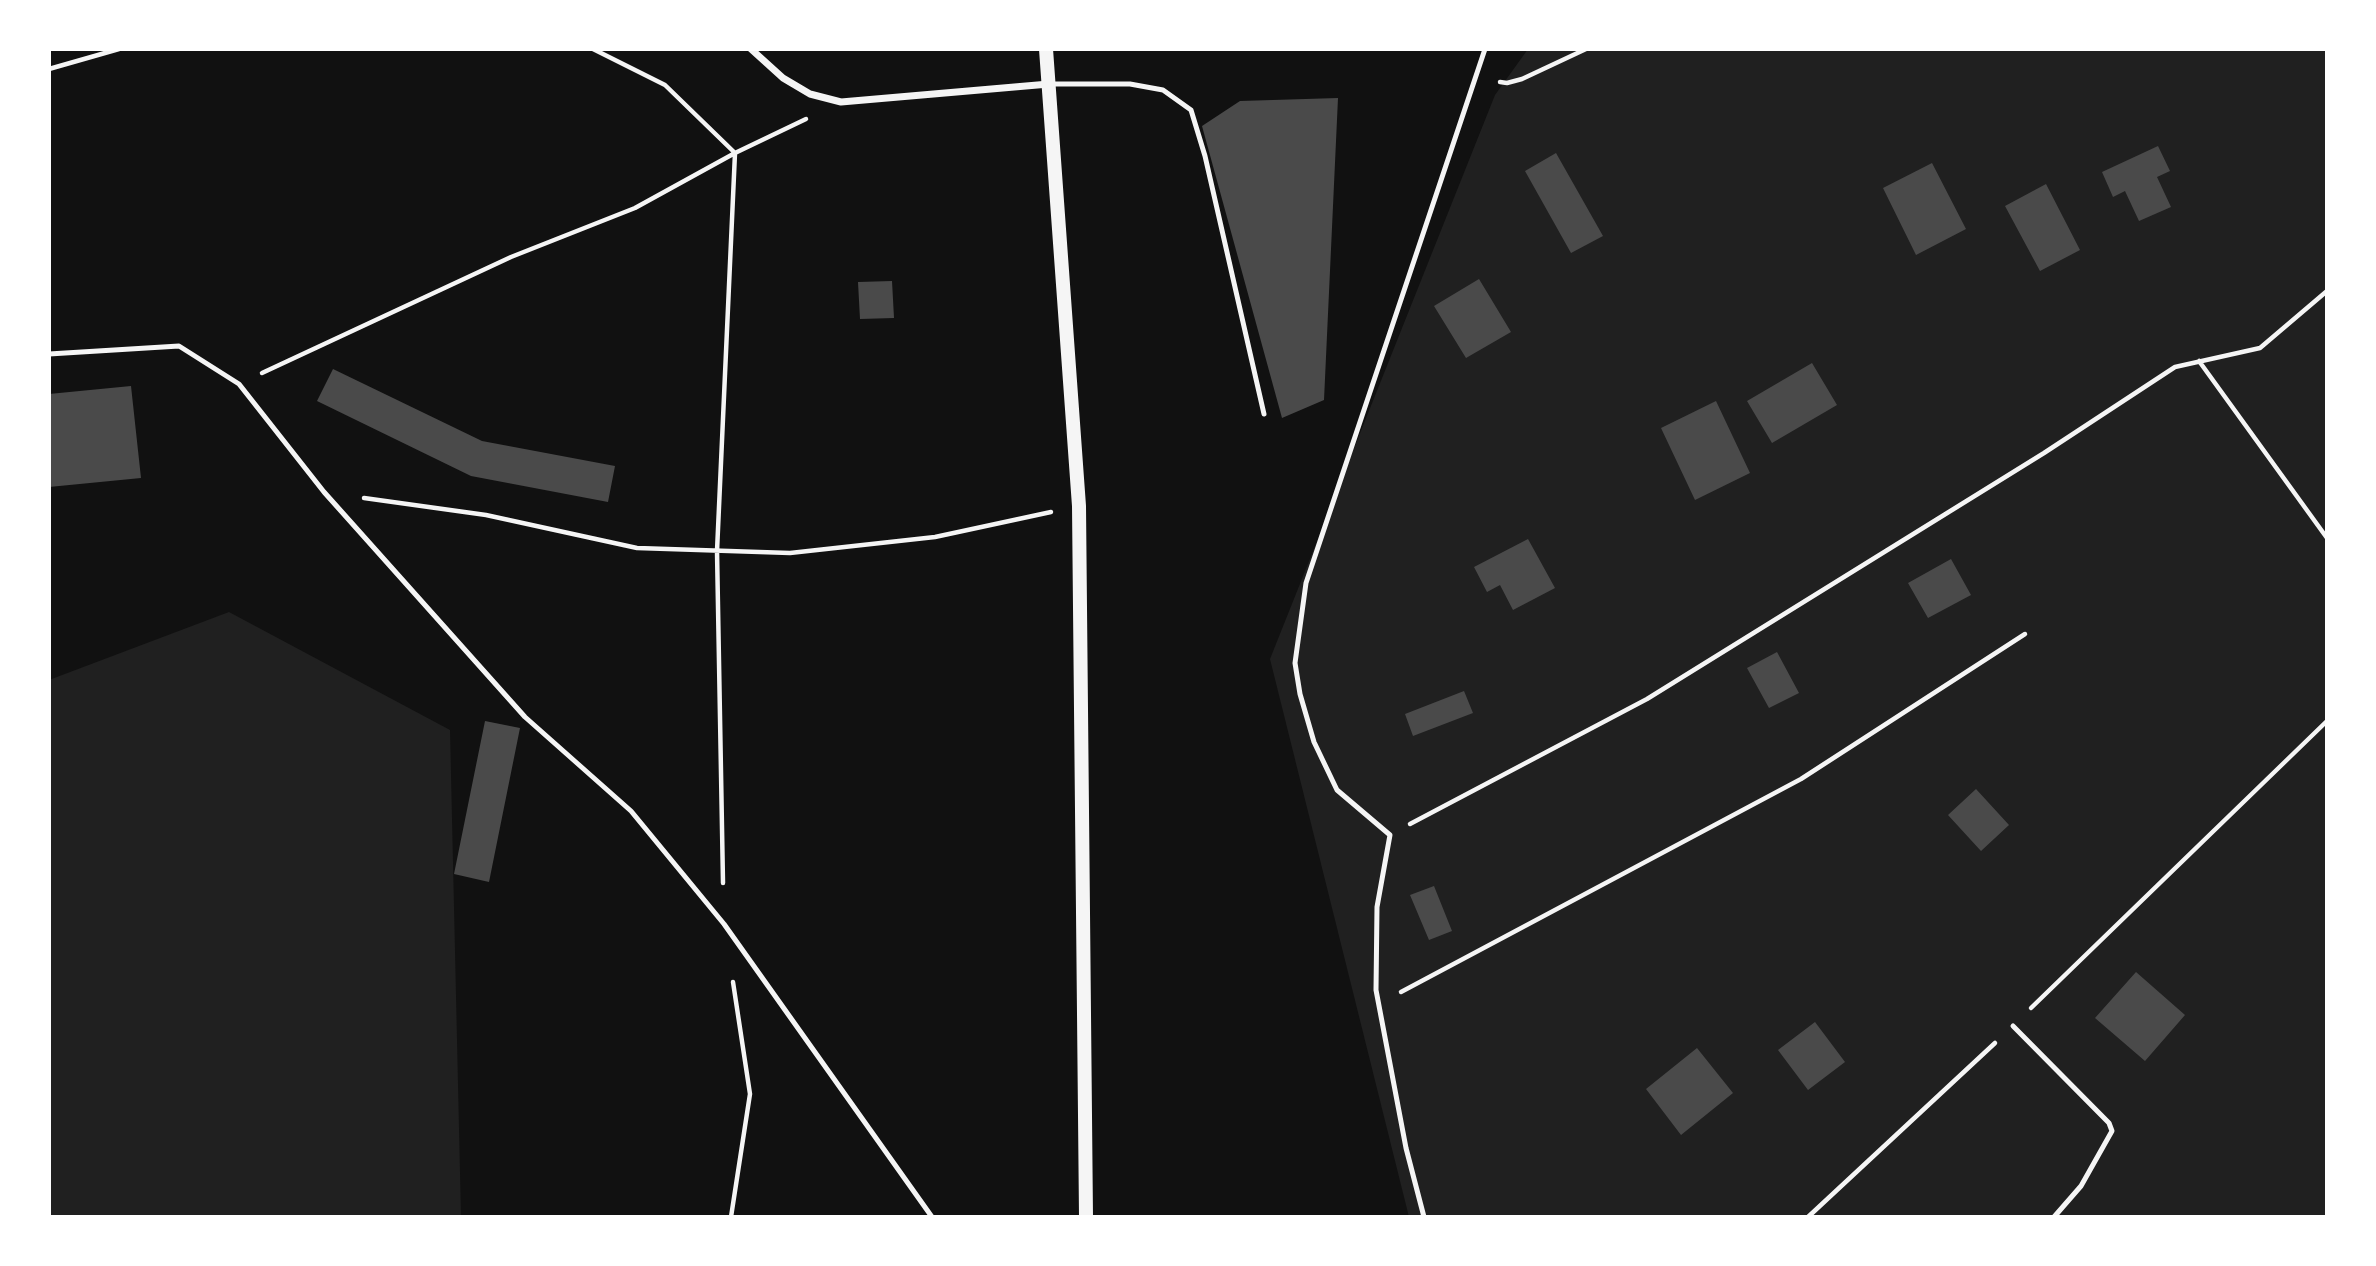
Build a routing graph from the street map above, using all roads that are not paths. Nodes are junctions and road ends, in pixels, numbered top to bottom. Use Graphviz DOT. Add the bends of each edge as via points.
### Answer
graph roads {
  1 [pos="751,49"];
  2 [pos="1046,49"];
  3 [pos="1485,49"];
  4 [pos="1050,84"];
  5 [pos="49,354"];
  6 [pos="1264,414"];
  7 [pos="2013,1026"];
  8 [pos="932,1217"];
  9 [pos="1086,1217"];
  10 [pos="1424,1217"];
  11 [pos="2054,1217"];
  1 -- 4 [label="street" via="801,89 841,102"];
  2 -- 4 [label="main road"];
  3 -- 10 [label="lane" via="1306,583 1295,663 1314,742 1337,790 1390,835 1377,907 1376,990"];
  4 -- 6 [label="lane" via="1130,84 1163,90 1191,110"];
  4 -- 9 [label="main road" via="1079,506"];
  5 -- 8 [label="lane" via="179,346 239,384 324,492 525,717 631,811 724,924"];
  7 -- 11 [label="lane" via="2112,1131 2081,1186"];
}
